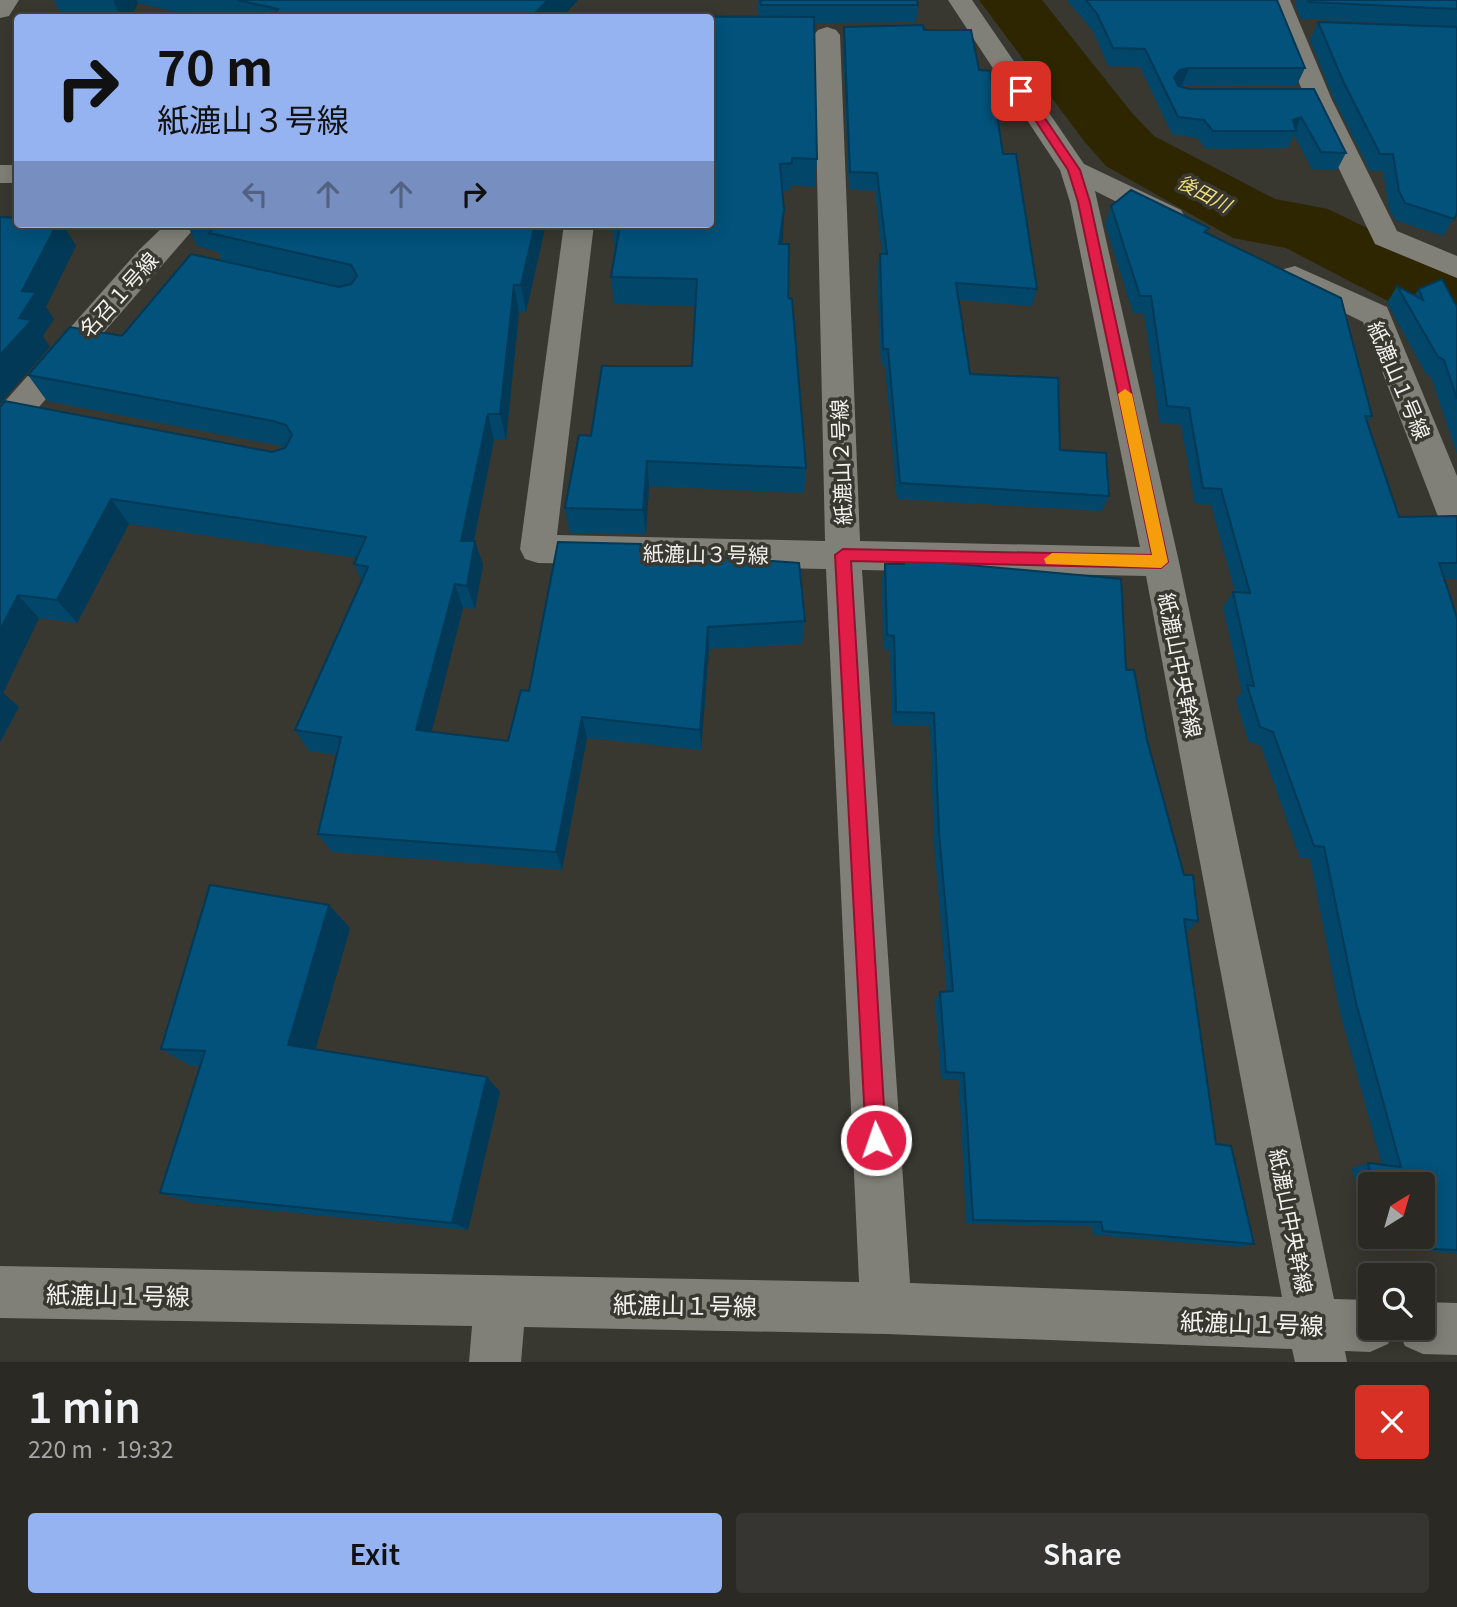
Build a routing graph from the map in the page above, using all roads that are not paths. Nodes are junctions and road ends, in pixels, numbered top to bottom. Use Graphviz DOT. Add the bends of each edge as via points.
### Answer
graph roads {
  1 [pos="7,0"];
  2 [pos="1278,0"];
  3 [pos="0,10"];
  4 [pos="965,21"];
  5 [pos="827,34"];
  6 [pos="1074,170"];
  7 [pos="181,228"];
  8 [pos="578,228"];
  9 [pos="1200,230"];
  10 [pos="1275,267"];
  11 [pos="1457,268"];
  12 [pos="56,418"];
  13 [pos="8,419"];
  14 [pos="1457,519"];
  15 [pos="843,555"];
  16 [pos="1161,562"];
  17 [pos="0,1292"];
  18 [pos="500,1301"];
  19 [pos="886,1308"];
  20 [pos="1435,1328"];
  21 [pos="1457,1329"];
  22 [pos="1358,1330"];
  23 [pos="1317,1343"];
  24 [pos="495,1362"];
  1 -- 3 [label="street"];
  2 -- 11 [label="street" via="1303,30 1304,96 1385,237"];
  4 -- 6 [label="street, 紙漉山中央幹線"];
  5 -- 15 [label="street, 紙漉山２号線"];
  6 -- 9 [label="street"];
  6 -- 16 [label="street, 紙漉山中央幹線"];
  7 -- 13 [label="street, 名召１号線" via="163,260"];
  8 -- 15 [label="street, 紙漉山３号線" via="538,549"];
  10 -- 14 [label="street, 紙漉山１号線" via="1376,315"];
  12 -- 13 [label="street"];
  15 -- 16 [label="street, 紙漉山３号線"];
  15 -- 19 [label="street, 紙漉山２号線"];
  16 -- 23 [label="street, 紙漉山中央幹線"];
  17 -- 18 [label="street, 紙漉山１号線"];
  18 -- 19 [label="street, 紙漉山１号線"];
  18 -- 24 [label="street"];
  19 -- 23 [label="street, 紙漉山１号線"];
  20 -- 21 [label="street"];
  22 -- 23 [label="street, 紙漉山１号線"];
}
